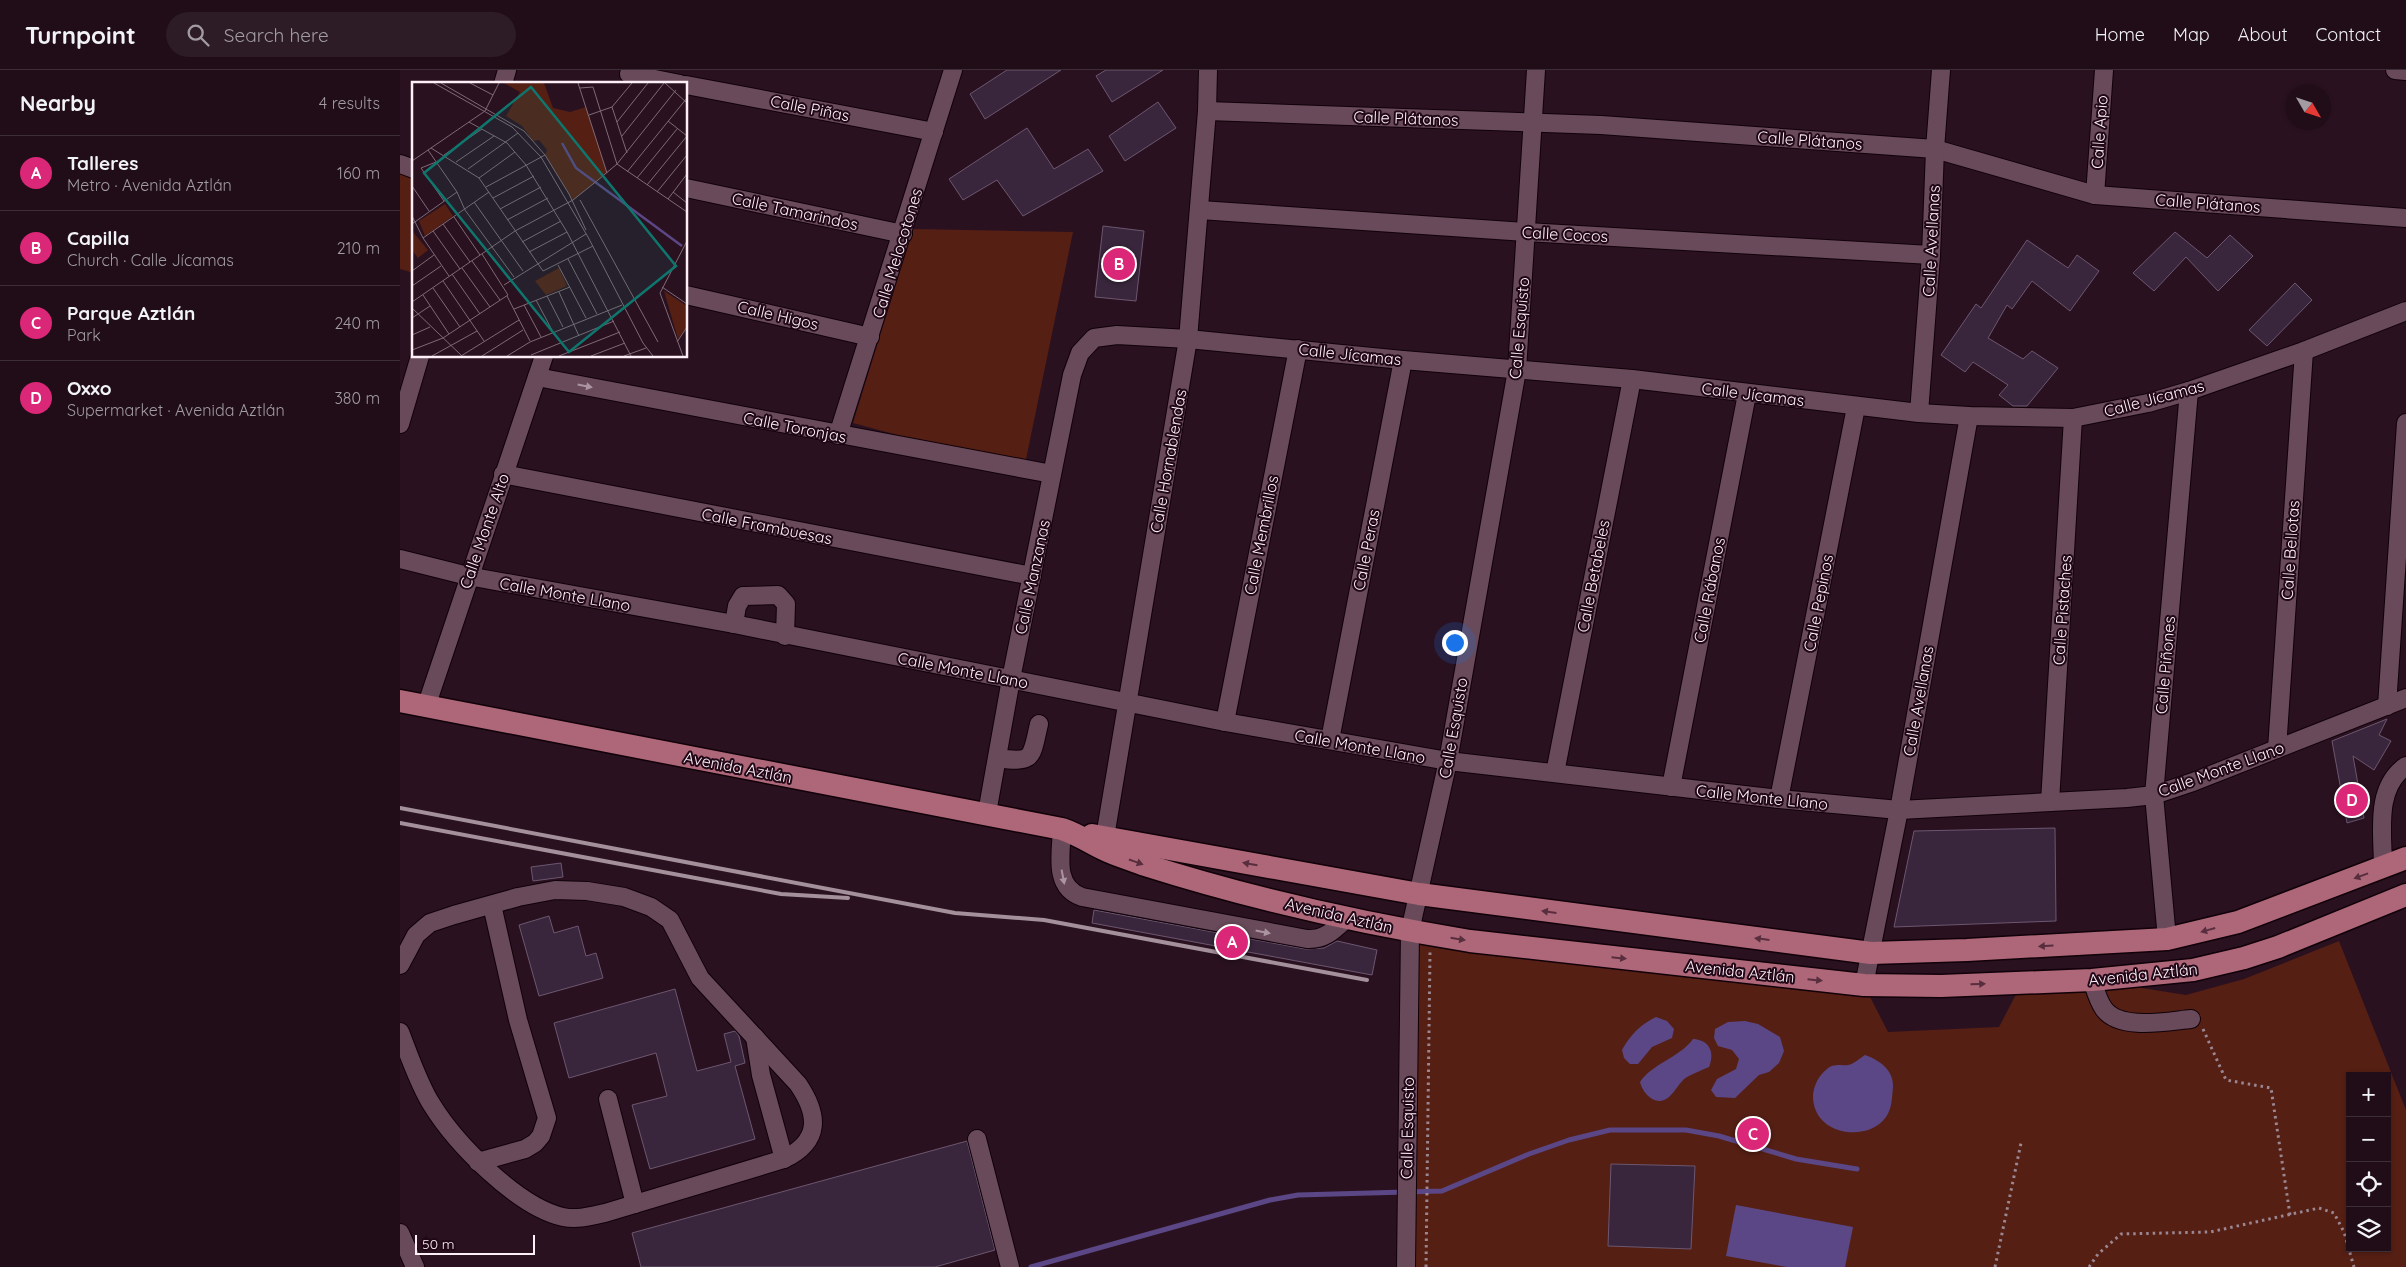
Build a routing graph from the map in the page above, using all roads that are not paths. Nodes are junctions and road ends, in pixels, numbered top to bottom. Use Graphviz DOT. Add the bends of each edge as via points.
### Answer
graph roads {
  1 [pos="953,70"];
  2 [pos="1208,70"];
  3 [pos="1536,70"];
  4 [pos="1941,70"];
  5 [pos="2104,70"];
  6 [pos="2395,70"];
  7 [pos="2406,71"];
  8 [pos="628,76"];
  9 [pos="667,82"];
  10 [pos="688,85"];
  11 [pos="1207,111"];
  12 [pos="1533,123"];
  13 [pos="934,132"];
  14 [pos="1935,149"];
  15 [pos="688,188"];
  16 [pos="2095,195"];
  17 [pos="1200,210"];
  18 [pos="2406,218"];
  19 [pos="1526,232"];
  20 [pos="903,234"];
  21 [pos="1931,255"];
  22 [pos="688,295"];
  23 [pos="2406,311"];
  24 [pos="870,337"];
  25 [pos="1188,339"];
  26 [pos="1086,345"];
  27 [pos="1298,349"];
  28 [pos="2304,351"];
  29 [pos="419,358"];
  30 [pos="543,358"];
  31 [pos="1403,360"];
  32 [pos="1517,370"];
  33 [pos="538,377"];
  34 [pos="1632,379"];
  35 [pos="2189,391"];
  36 [pos="1747,394"];
  37 [pos="1856,407"];
  38 [pos="1919,413"];
  39 [pos="1968,416"];
  40 [pos="2073,418"];
  41 [pos="2406,423"];
  42 [pos="400,424"];
  43 [pos="838,435"];
  44 [pos="503,474"];
  45 [pos="1052,474"];
  46 [pos="400,559"];
  47 [pos="468,576"];
  48 [pos="1032,576"];
  49 [pos="734,624"];
  50 [pos="785,636"];
  51 [pos="1011,679"];
  52 [pos="2406,698"];
  53 [pos="400,701"];
  54 [pos="1127,703"];
  55 [pos="2387,706"];
  56 [pos="426,707"];
  57 [pos="1225,722"];
  58 [pos="1039,724"];
  59 [pos="1330,740"];
  60 [pos="2277,749"];
  61 [pos="997,758"];
  62 [pos="1448,761"];
  63 [pos="2406,766"];
  64 [pos="1555,774"];
  65 [pos="1671,787"];
  66 [pos="2154,795"];
  67 [pos="1779,799"];
  68 [pos="2050,802"];
  69 [pos="1899,810"];
  70 [pos="987,813"];
  71 [pos="1069,831"];
  72 [pos="1105,843"];
  73 [pos="2406,858"];
  74 [pos="2383,867"];
  75 [pos="1214,886"];
  76 [pos="2400,898"];
  77 [pos="492,905"];
  78 [pos="1418,917"];
  79 [pos="1347,918"];
  80 [pos="408,935"];
  81 [pos="2166,939"];
  82 [pos="1871,953"];
  83 [pos="400,965"];
  84 [pos="2092,980"];
  85 [pos="1864,985"];
  86 [pos="2191,1019"];
  87 [pos="400,1032"];
  88 [pos="755,1036"];
  89 [pos="608,1099"];
  90 [pos="977,1139"];
  91 [pos="784,1159"];
  92 [pos="478,1162"];
  93 [pos="635,1204"];
  94 [pos="400,1233"];
  95 [pos="1010,1266"];
  96 [pos="415,1267"];
  97 [pos="1406,1267"];
  1 -- 13 [label="street, Calle Melocotones"];
  2 -- 11 [label="street, Calle Hornablendas"];
  3 -- 12 [label="street, Calle Esquisto"];
  4 -- 14 [label="street, Calle Avellanas"];
  5 -- 16 [label="street, Calle Apio"];
  6 -- 7 [label="street"];
  8 -- 9 [label="street"];
  10 -- 13 [label="street, Calle Piñas"];
  11 -- 12 [label="street, Calle Plátanos"];
  11 -- 17 [label="street, Calle Hornablendas"];
  12 -- 14 [label="street, Calle Plátanos"];
  12 -- 19 [label="street, Calle Esquisto"];
  13 -- 20 [label="street, Calle Melocotones"];
  14 -- 16 [label="street, Calle Plátanos"];
  14 -- 21 [label="street, Calle Avellanas"];
  15 -- 20 [label="street, Calle Tamarindos"];
  16 -- 18 [label="street, Calle Plátanos"];
  17 -- 19 [label="street, Calle Cocos"];
  17 -- 25 [label="street, Calle Hornablendas"];
  19 -- 21 [label="street, Calle Cocos"];
  19 -- 32 [label="street, Calle Esquisto"];
  20 -- 24 [label="street, Calle Melocotones"];
  21 -- 38 [label="street, Calle Avellanas"];
  22 -- 24 [label="street, Calle Higos"];
  23 -- 28 [label="street, Calle Jícamas"];
  24 -- 43 [label="street, Calle Melocotones"];
  25 -- 26 [label="street, Calle Jícamas" via="1117,334 1094,338"];
  25 -- 27 [label="street, Calle Jícamas"];
  25 -- 54 [label="street, Calle Hornablendas"];
  26 -- 45 [label="street, Calle Manzanas" via="1072,375"];
  27 -- 31 [label="street, Calle Jícamas"];
  27 -- 57 [label="street, Calle Membrillos"];
  28 -- 35 [label="street, Calle Jícamas"];
  28 -- 60 [label="street, Calle Bellotas"];
  29 -- 42 [label="street"];
  30 -- 33 [label="street, Calle Monte Alto"];
  31 -- 32 [label="street, Calle Jícamas"];
  31 -- 59 [label="street, Calle Peras"];
  32 -- 34 [label="street, Calle Jícamas"];
  32 -- 62 [label="street, Calle Esquisto"];
  33 -- 43 [label="street, Calle Toronjas, one-way"];
  33 -- 44 [label="street, Calle Monte Alto"];
  34 -- 36 [label="street, Calle Jícamas"];
  34 -- 64 [label="street, Calle Betabeles"];
  35 -- 40 [label="street, Calle Jícamas" via="2123,409"];
  35 -- 66 [label="street, Calle Piñones"];
  36 -- 37 [label="street, Calle Jícamas"];
  36 -- 65 [label="street, Calle Rábanos"];
  37 -- 38 [label="street, Calle Jícamas"];
  37 -- 67 [label="street, Calle Pepinos"];
  38 -- 39 [label="street, Calle Jícamas"];
  39 -- 40 [label="street, Calle Jícamas"];
  39 -- 69 [label="street, Calle Avellanas"];
  40 -- 68 [label="street, Calle Pistaches"];
  41 -- 55 [label="street"];
  43 -- 45 [label="street, Calle Toronjas"];
  44 -- 47 [label="street, Calle Monte Alto"];
  44 -- 48 [label="street, Calle Frambuesas"];
  45 -- 48 [label="street, Calle Manzanas"];
  46 -- 47 [label="street, Calle Monte Llano"];
  47 -- 49 [label="street, Calle Monte Llano"];
  47 -- 56 [label="street, Calle Monte Alto"];
  48 -- 51 [label="street, Calle Manzanas"];
  49 -- 50 [label="street, Calle Monte Llano"];
  49 -- 50 [label="street" via="737,606 743,596 778,595 786,604"];
  50 -- 51 [label="street, Calle Monte Llano"];
  51 -- 54 [label="street, Calle Monte Llano"];
  51 -- 61 [label="street, Calle Manzanas"];
  52 -- 55 [label="street, Calle Monte Llano"];
  53 -- 56 [label="main road, Avenida Aztlán"];
  54 -- 57 [label="street, Calle Monte Llano"];
  54 -- 72 [label="street, Calle Hornablendas"];
  55 -- 60 [label="street, Calle Monte Llano"];
  56 -- 70 [label="main road, Avenida Aztlán"];
  57 -- 59 [label="street, Calle Monte Llano"];
  58 -- 61 [label="street" via="1033,752 1028,758 1022,761"];
  59 -- 62 [label="street, Calle Monte Llano"];
  60 -- 66 [label="street, Calle Monte Llano"];
  61 -- 70 [label="street, Calle Manzanas"];
  62 -- 64 [label="street, Calle Monte Llano"];
  62 -- 78 [label="street, Calle Esquisto"];
  63 -- 74 [label="street" via="2390,784 2383,806"];
  64 -- 65 [label="street, Calle Monte Llano"];
  65 -- 67 [label="street, Calle Monte Llano"];
  66 -- 68 [label="street, Calle Monte Llano"];
  66 -- 81 [label="street, Calle Piñones"];
  67 -- 69 [label="street, Calle Monte Llano"];
  68 -- 69 [label="street, Calle Monte Llano"];
  69 -- 82 [label="street, Calle Avellanas"];
  70 -- 71 [label="main road, Avenida Aztlán"];
  71 -- 72 [label="main road, Avenida Aztlán"];
  71 -- 79 [label="street, one-way" via="1062,881 1071,892 1082,897 1306,940 1328,935"];
  72 -- 75 [label="main road, Avenida Aztlán, one-way"];
  78 -- 72 [label="main road, Avenida Aztlán, one-way"];
  73 -- 74 [label="main road, Avenida Aztlán"];
  74 -- 76 [label="main road"];
  74 -- 81 [label="main road, Avenida Aztlán, one-way" via="2238,922"];
  75 -- 78 [label="main road" via="1248,882 1283,884"];
  75 -- 79 [label="main road, Avenida Aztlán"];
  76 -- 84 [label="main road, Avenida Aztlán" via="2244,958 2193,970"];
  77 -- 80 [label="street" via="430,923"];
  77 -- 88 [label="street" via="555,890 607,893 651,907 670,920 700,978"];
  77 -- 92 [label="street" via="518,1020 547,1118 542,1136 535,1144"];
  78 -- 79 [label="main road, Avenida Aztlán"];
  82 -- 78 [label="main road, Avenida Aztlán, one-way"];
  78 -- 85 [label="main road, Avenida Aztlán, one-way" via="1470,941"];
  78 -- 97 [label="street, Calle Esquisto"];
  80 -- 83 [label="street"];
  81 -- 82 [label="main road, Avenida Aztlán, one-way"];
  82 -- 85 [label="street, Calle Avellanas"];
  85 -- 84 [label="main road, Avenida Aztlán, one-way" via="1941,986"];
  84 -- 86 [label="street" via="2105,1010 2122,1020 2147,1024"];
  87 -- 92 [label="street" via="431,1104"];
  88 -- 91 [label="street"];
  88 -- 91 [label="street" via="798,1084 813,1115 810,1134 802,1147"];
  89 -- 93 [label="street"];
  90 -- 95 [label="street"];
  91 -- 93 [label="street"];
  92 -- 93 [label="street" via="517,1193 560,1216 583,1218"];
  94 -- 96 [label="street"];
}
